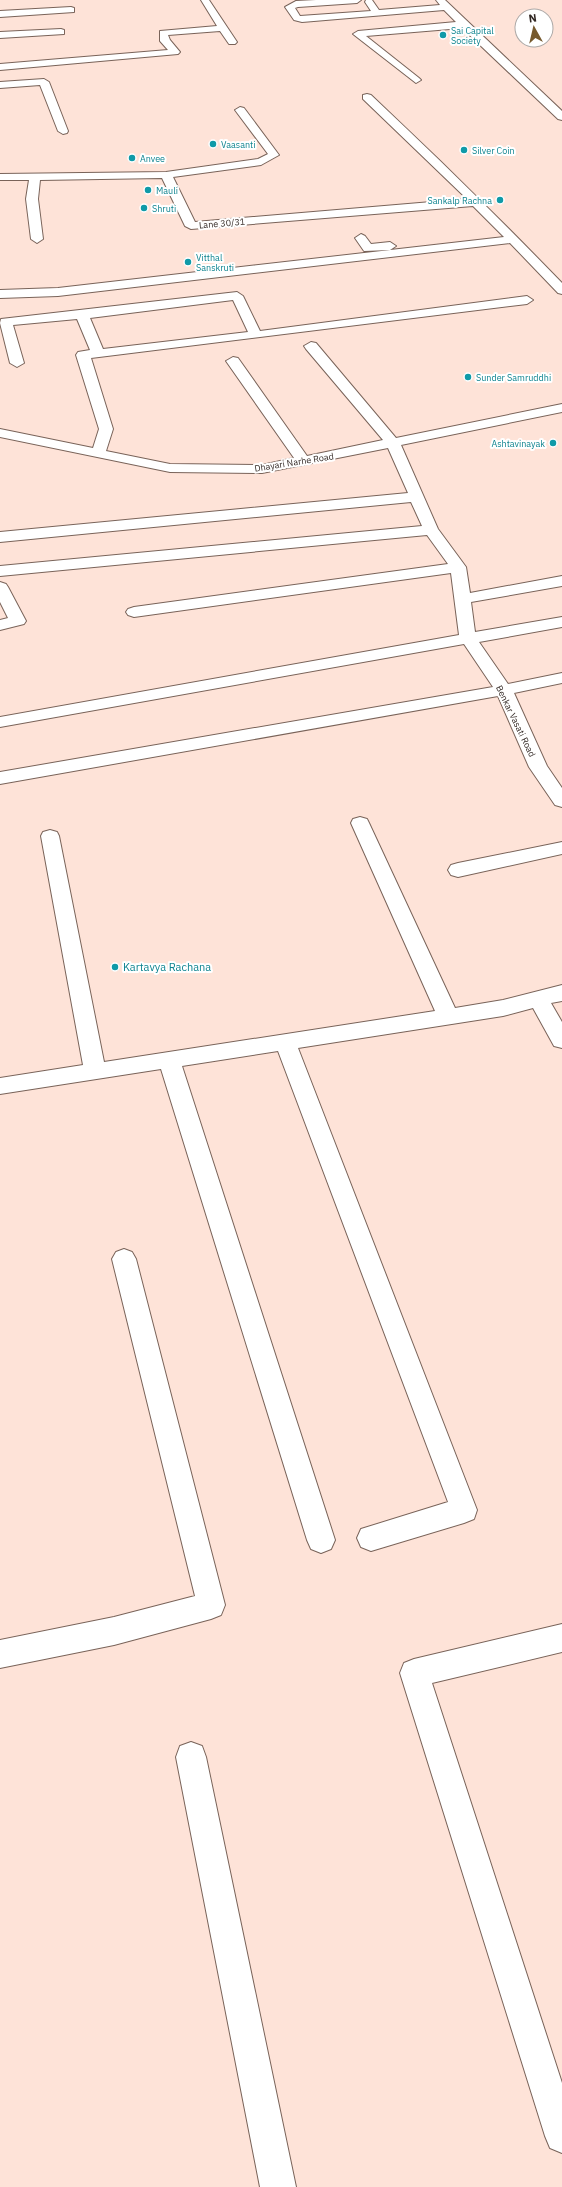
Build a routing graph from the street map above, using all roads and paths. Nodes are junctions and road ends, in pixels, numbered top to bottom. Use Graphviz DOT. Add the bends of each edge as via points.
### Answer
graph roads {
  1 [pos="205,0"];
  2 [pos="357,0"];
  3 [pos="364,0"];
  4 [pos="440,0"];
  5 [pos="447,7"];
  6 [pos="71,10"];
  7 [pos="377,13"];
  8 [pos="0,14"];
  9 [pos="464,26"];
  10 [pos="223,28"];
  11 [pos="61,32"];
  12 [pos="0,35"];
  13 [pos="232,42"];
  14 [pos="0,67"];
  15 [pos="416,80"];
  16 [pos="0,85"];
  17 [pos="367,97"];
  18 [pos="240,110"];
  19 [pos="562,116"];
  20 [pos="62,131"];
  21 [pos="166,175"];
  22 [pos="0,177"];
  23 [pos="35,177"];
  24 [pos="476,202"];
  25 [pos="510,235"];
  26 [pos="360,238"];
  27 [pos="37,239"];
  28 [pos="562,290"];
  29 [pos="0,294"];
  30 [pos="528,300"];
  31 [pos="82,315"];
  32 [pos="256,335"];
  33 [pos="311,346"];
  34 [pos="98,353"];
  35 [pos="233,361"];
  36 [pos="17,362"];
  37 [pos="562,408"];
  38 [pos="0,434"];
  39 [pos="392,443"];
  40 [pos="98,453"];
  41 [pos="304,462"];
  42 [pos="416,497"];
  43 [pos="431,530"];
  44 [pos="0,537"];
  45 [pos="458,567"];
  46 [pos="0,571"];
  47 [pos="562,581"];
  48 [pos="0,587"];
  49 [pos="462,599"];
  50 [pos="134,612"];
  51 [pos="562,622"];
  52 [pos="0,625"];
  53 [pos="468,638"];
  54 [pos="562,678"];
  55 [pos="504,690"];
  56 [pos="0,722"];
  57 [pos="0,778"];
  58 [pos="555,780"];
  59 [pos="562,801"];
  60 [pos="360,823"];
  61 [pos="50,836"];
  62 [pos="562,848"];
  63 [pos="458,870"];
  64 [pos="562,994"];
  65 [pos="538,999"];
  66 [pos="448,1017"];
  67 [pos="562,1040"];
  68 [pos="285,1042"];
  69 [pos="169,1060"];
  70 [pos="95,1072"];
  71 [pos="0,1086"];
  72 [pos="124,1259"];
  73 [pos="371,1538"];
  74 [pos="321,1540"];
  75 [pos="562,1638"];
  76 [pos="0,1654"];
  77 [pos="191,1757"];
  78 [pos="562,2136"];
  79 [pos="278,2187"];
  1 -- 10 [label="street"];
  2 -- 7 [label="street" via="290,6 297,18 302,19"];
  3 -- 7 [label="street" via="370,2"];
  4 -- 5 [label="street"];
  5 -- 7 [label="street"];
  5 -- 9 [label="street"];
  6 -- 8 [label="street"];
  9 -- 15 [label="street" via="448,25 358,34"];
  9 -- 19 [label="street"];
  10 -- 13 [label="street"];
  10 -- 14 [label="street" via="163,33 165,42 175,52"];
  11 -- 12 [label="street"];
  16 -- 20 [label="street" via="44,82"];
  17 -- 24 [label="street"];
  18 -- 21 [label="street" via="274,154 261,162"];
  21 -- 23 [label="street"];
  21 -- 24 [label="street, Lane 30/31" via="191,226"];
  22 -- 23 [label="street"];
  23 -- 27 [label="street" via="32,199"];
  24 -- 25 [label="street"];
  25 -- 26 [label="street" via="368,248"];
  25 -- 28 [label="street"];
  25 -- 29 [label="street" via="58,292"];
  30 -- 32 [label="street"];
  31 -- 32 [label="street" via="236,296"];
  31 -- 34 [label="street"];
  31 -- 36 [label="street" via="6,322"];
  32 -- 34 [label="street"];
  33 -- 39 [label="street, Benkar Vasati Road"];
  34 -- 40 [label="street" via="83,355 106,429"];
  35 -- 41 [label="street"];
  37 -- 39 [label="street, Dhayari Narhe Road"];
  38 -- 40 [label="street, Dhayari Narhe Road"];
  39 -- 41 [label="street, Dhayari Narhe Road"];
  39 -- 42 [label="street, Benkar Vasati Road"];
  40 -- 41 [label="street, Dhayari Narhe Road" via="170,468 262,469"];
  42 -- 43 [label="street, Benkar Vasati Road"];
  42 -- 44 [label="street"];
  43 -- 45 [label="street, Benkar Vasati Road"];
  43 -- 46 [label="street"];
  45 -- 49 [label="street, Benkar Vasati Road"];
  45 -- 50 [label="street"];
  47 -- 49 [label="street"];
  48 -- 52 [label="street" via="18,621"];
  49 -- 53 [label="street, Benkar Vasati Road"];
  51 -- 53 [label="street"];
  53 -- 55 [label="street, Benkar Vasati Road"];
  53 -- 56 [label="street"];
  54 -- 55 [label="street"];
  55 -- 57 [label="street"];
  55 -- 58 [label="street, Benkar Vasati Road" via="538,767"];
  58 -- 59 [label="street, Benkar Vasati Road"];
  60 -- 66 [label="street"];
  61 -- 70 [label="street"];
  62 -- 63 [label="street"];
  64 -- 65 [label="street"];
  65 -- 66 [label="street"];
  65 -- 67 [label="street"];
  66 -- 68 [label="street"];
  68 -- 69 [label="street"];
  68 -- 73 [label="street" via="464,1510"];
  69 -- 70 [label="street"];
  69 -- 74 [label="street"];
  70 -- 71 [label="street"];
  72 -- 76 [label="street" via="211,1605 114,1631"];
  75 -- 78 [label="street" via="414,1673"];
  77 -- 79 [label="street"];
}
